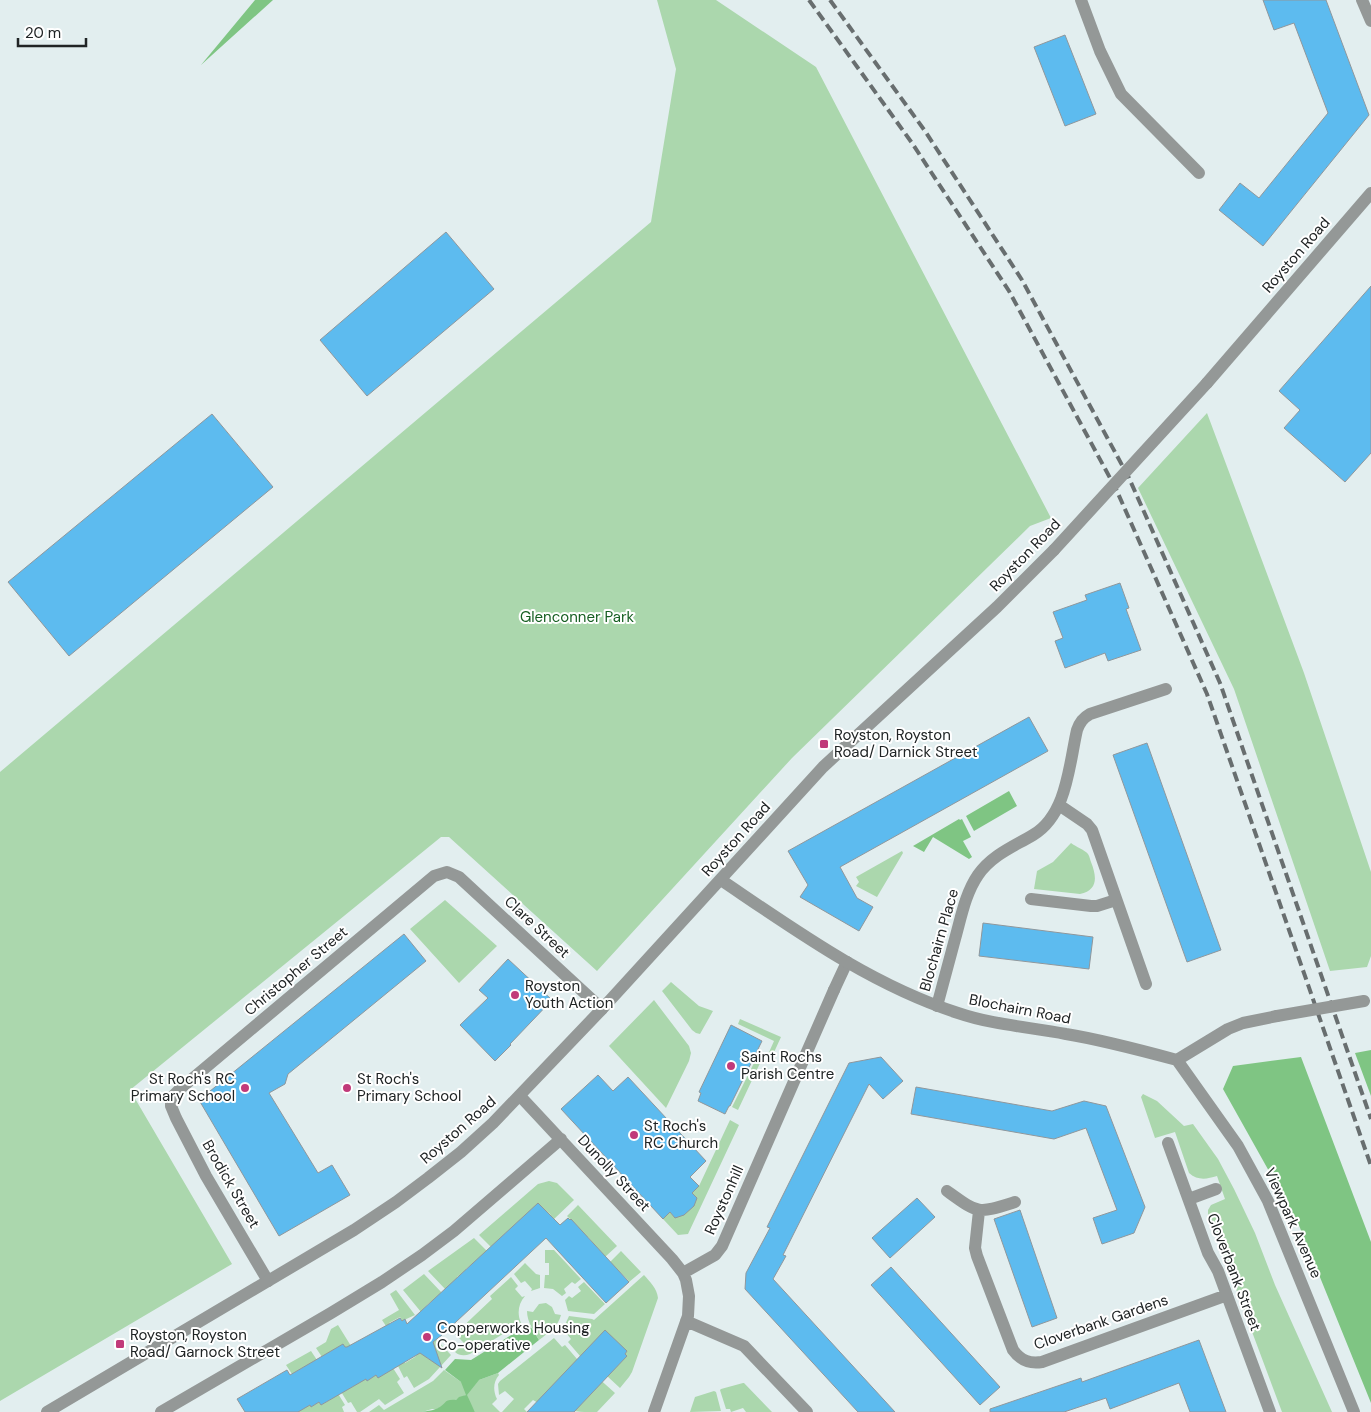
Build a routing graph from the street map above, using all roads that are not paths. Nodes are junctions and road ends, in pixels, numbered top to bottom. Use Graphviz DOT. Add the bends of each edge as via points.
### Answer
graph roads {
  1 [pos="1080,0"];
  2 [pos="1362,0"];
  3 [pos="1371,21"];
  4 [pos="1199,173"];
  5 [pos="1371,193"];
  6 [pos="1166,689"];
  7 [pos="1059,806"];
  8 [pos="447,872"];
  9 [pos="720,880"];
  10 [pos="1030,899"];
  11 [pos="1116,900"];
  12 [pos="847,962"];
  13 [pos="1146,984"];
  14 [pos="1367,1001"];
  15 [pos="937,1006"];
  16 [pos="602,1009"];
  17 [pos="1177,1060"];
  18 [pos="520,1096"];
  19 [pos="171,1102"];
  20 [pos="561,1139"];
  21 [pos="1168,1143"];
  22 [pos="1216,1189"];
  23 [pos="947,1191"];
  24 [pos="1189,1199"];
  25 [pos="1015,1202"];
  26 [pos="979,1210"];
  27 [pos="683,1273"];
  28 [pos="268,1281"];
  29 [pos="1227,1295"];
  30 [pos="686,1321"];
  31 [pos="47,1412"];
  32 [pos="161,1412"];
  33 [pos="654,1412"];
  34 [pos="807,1412"];
  35 [pos="1270,1412"];
  36 [pos="1354,1412"];
  1 -- 4 [label="street" via="1121,94"];
  2 -- 3 [label="street"];
  5 -- 9 [label="street, Royston Road, bridge" via="1207,383 1054,550 997,607 823,767"];
  6 -- 7 [label="street, Blochairn Place" via="1085,717 1076,730"];
  7 -- 11 [label="street" via="1092,830"];
  7 -- 15 [label="street, Blochairn Place" via="1042,829 994,858 978,876 962,910"];
  8 -- 16 [label="street, Clare Street" via="459,877"];
  8 -- 19 [label="street, Christopher Street" via="434,876 180,1089"];
  9 -- 12 [label="street, Blochairn Road"];
  9 -- 16 [label="street, Royston Road"];
  10 -- 11 [label="street" via="1091,906"];
  11 -- 13 [label="street"];
  12 -- 15 [label="street, Blochairn Road"];
  12 -- 27 [label="street, Roystonhill" via="722,1246 715,1255"];
  14 -- 17 [label="street, bridge" via="1243,1023"];
  15 -- 17 [label="street, Blochairn Road" via="983,1020 1089,1038"];
  16 -- 18 [label="street, Royston Road"];
  17 -- 36 [label="street, Viewpark Avenue" via="1238,1146 1264,1194"];
  18 -- 20 [label="street, Dunolly Street"];
  18 -- 28 [label="street, Royston Road" via="461,1152 396,1202"];
  19 -- 28 [label="street, Brodick Street" via="206,1176"];
  20 -- 27 [label="street, Dunolly Street"];
  20 -- 32 [label="street" via="422,1255"];
  21 -- 24 [label="street, Cloverbank Street"];
  22 -- 24 [label="street"];
  23 -- 26 [label="street"];
  24 -- 29 [label="street, Cloverbank Street"];
  25 -- 26 [label="street"];
  26 -- 29 [label="street, Cloverbank Gardens" via="975,1248 979,1263 1013,1350 1029,1362 1042,1362"];
  27 -- 30 [label="street" via="689,1296"];
  28 -- 31 [label="street, Royston Road"];
  29 -- 35 [label="street, Cloverbank Street"];
  30 -- 33 [label="street"];
  30 -- 34 [label="street" via="744,1346"];
}
